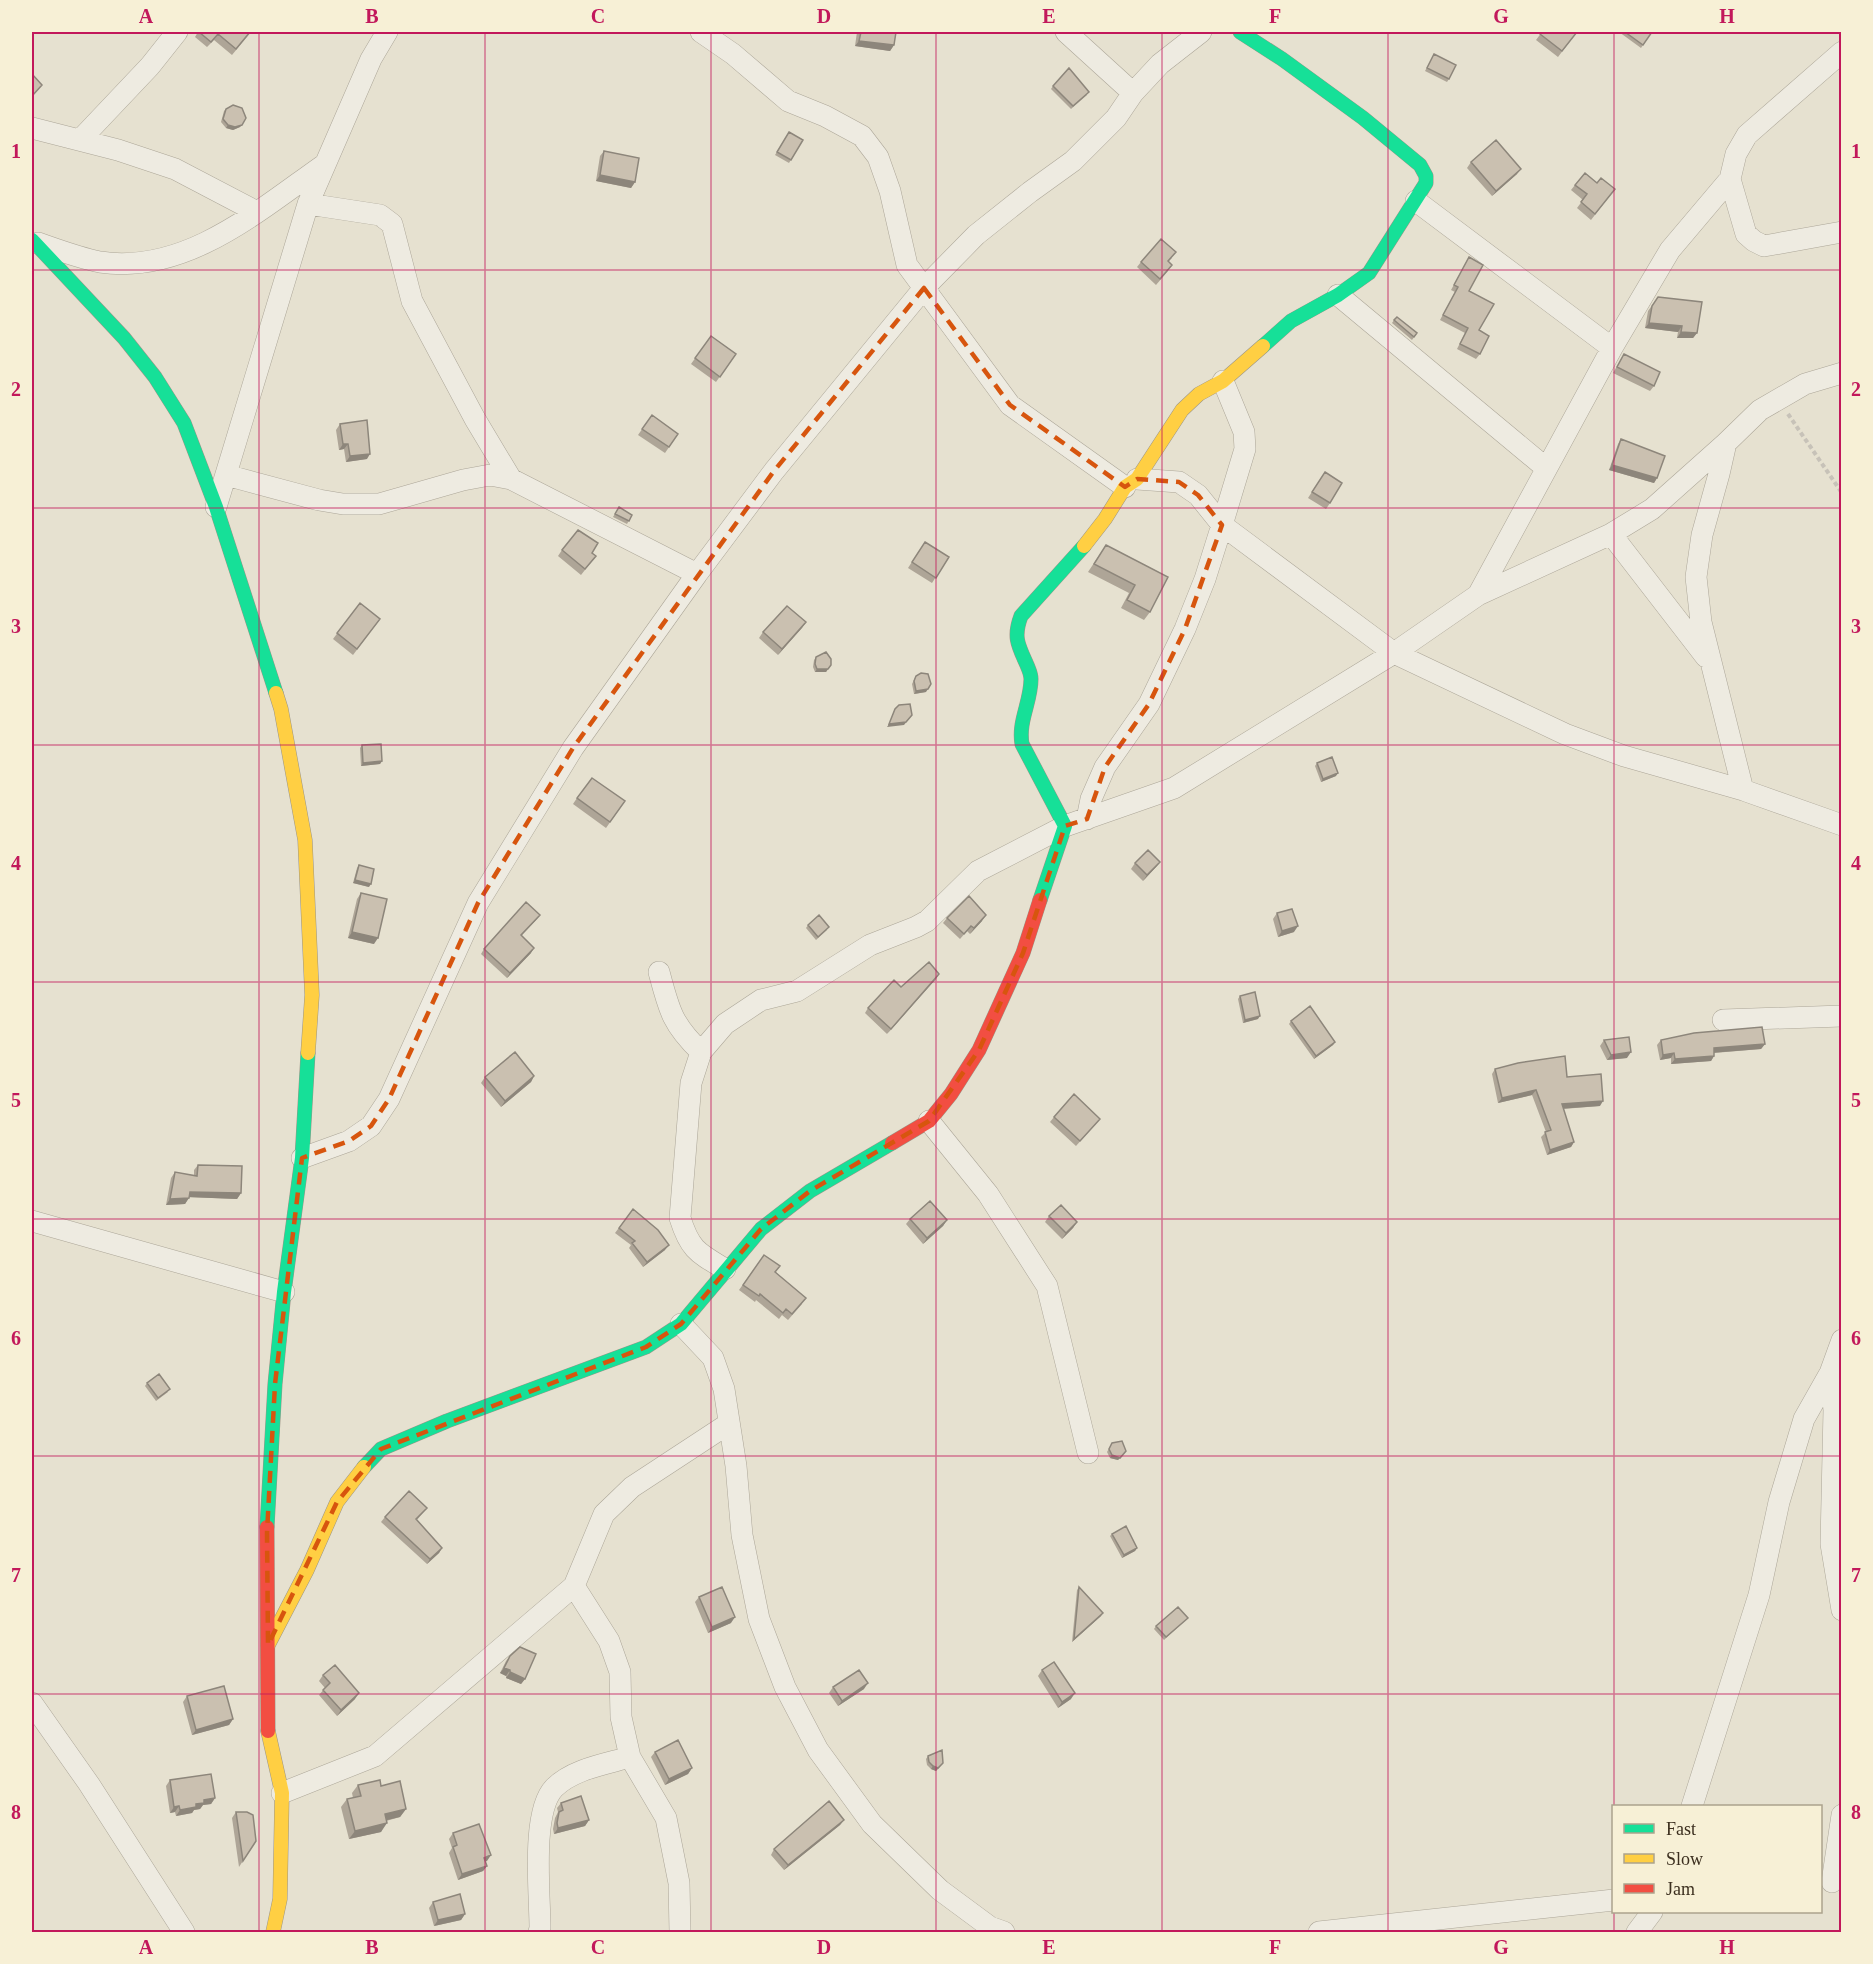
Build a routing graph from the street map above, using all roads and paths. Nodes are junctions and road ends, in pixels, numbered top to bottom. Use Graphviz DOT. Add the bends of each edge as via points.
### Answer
graph roads {
  1 [pos="177,32"];
  2 [pos="387,32"];
  3 [pos="701,32"];
  4 [pos="1066,32"];
  5 [pos="1201,32"];
  6 [pos="1240,32"];
  7 [pos="1842,52"];
  8 [pos="1133,93"];
  9 [pos="32,128"];
  10 [pos="80,140"];
  11 [pos="326,164"];
  12 [pos="1730,179"];
  13 [pos="1416,201"];
  14 [pos="308,204"];
  15 [pos="257,212"];
  16 [pos="1842,232"];
  17 [pos="32,240"];
  18 [pos="924,288"];
  19 [pos="1338,295"];
  20 [pos="1612,348"];
  21 [pos="1842,373"];
  22 [pos="1223,381"];
  23 [pos="1779,399"];
  24 [pos="1726,442"];
  25 [pos="1546,468"];
  26 [pos="226,475"];
  27 [pos="511,479"];
  28 [pos="1131,483"];
  29 [pos="1842,493"];
  30 [pos="216,507"];
  31 [pos="1222,525"];
  32 [pos="1611,534"];
  33 [pos="697,574"];
  34 [pos="1478,595"];
  35 [pos="1394,653"];
  36 [pos="1709,661"];
  37 [pos="1743,790"];
  38 [pos="1087,819"];
  39 [pos="1842,825"];
  40 [pos="1065,826"];
  41 [pos="659,972"];
  42 [pos="1842,1016"];
  43 [pos="1723,1020"];
  44 [pos="701,1052"];
  45 [pos="929,1121"];
  46 [pos="302,1158"];
  47 [pos="32,1221"];
  48 [pos="725,1269"];
  49 [pos="284,1292"];
  50 [pos="681,1324"];
  51 [pos="1842,1340"];
  52 [pos="1830,1373"];
  53 [pos="728,1424"];
  54 [pos="1088,1453"];
  55 [pos="573,1586"];
  56 [pos="1842,1610"];
  57 [pos="268,1645"];
  58 [pos="32,1703"];
  59 [pos="630,1757"];
  60 [pos="282,1793"];
  61 [pos="1692,1805"];
  62 [pos="1842,1815"];
  63 [pos="1831,1882"];
  64 [pos="1612,1900"];
  65 [pos="1651,1913"];
  66 [pos="184,1932"];
  67 [pos="273,1932"];
  68 [pos="539,1932"];
  69 [pos="680,1932"];
  70 [pos="1004,1932"];
  71 [pos="1319,1932"];
  72 [pos="1637,1932"];
  1 -- 10 [label="street"];
  2 -- 11 [label="street" via="371,59"];
  3 -- 18 [label="street" via="788,101 862,136 878,157 890,191 907,265"];
  4 -- 8 [label="street"];
  5 -- 8 [label="street" via="1160,64"];
  6 -- 13 [label="street" via="1363,118 1420,165 1426,183"];
  7 -- 12 [label="street" via="1747,135 1736,154"];
  8 -- 18 [label="street" via="1116,118 1073,161 984,228"];
  9 -- 10 [label="street"];
  10 -- 15 [label="street" via="176,169"];
  11 -- 14 [label="street"];
  11 -- 15 [label="street"];
  12 -- 16 [label="street" via="1746,234 1764,246"];
  12 -- 20 [label="street" via="1670,250"];
  13 -- 19 [label="street" via="1369,273"];
  13 -- 20 [label="street"];
  14 -- 26 [label="street"];
  14 -- 27 [label="street" via="380,215 392,224 412,301"];
  15 -- 17 [label="street" via="171,257 139,263 100,262"];
  17 -- 30 [label="street" via="155,377 184,423"];
  18 -- 28 [label="street" via="1010,405"];
  18 -- 33 [label="street" via="774,471"];
  19 -- 22 [label="street" via="1291,321"];
  19 -- 25 [label="street"];
  20 -- 25 [label="street"];
  21 -- 23 [label="street" via="1805,384"];
  22 -- 28 [label="street" via="1199,394 1182,410"];
  22 -- 31 [label="street" via="1244,432 1245,449"];
  23 -- 24 [label="street" via="1760,410"];
  23 -- 29 [label="path"];
  24 -- 32 [label="street" via="1652,508"];
  24 -- 36 [label="street" via="1702,535 1696,577"];
  25 -- 34 [label="street"];
  26 -- 27 [label="street" via="344,504 379,504 490,474"];
  26 -- 30 [label="street"];
  27 -- 33 [label="street"];
  28 -- 31 [label="street" via="1179,482 1198,495"];
  28 -- 40 [label="street" via="1075,557 1021,616 1016,630 1031,676 1020,730 1022,744"];
  30 -- 46 [label="street" via="281,709 305,840 312,995"];
  31 -- 35 [label="street"];
  31 -- 38 [label="street" via="1185,628 1149,704 1105,767"];
  32 -- 34 [label="street"];
  32 -- 36 [label="street"];
  33 -- 46 [label="street" via="573,748 478,903 389,1099 371,1126 348,1141"];
  34 -- 35 [label="street"];
  35 -- 37 [label="street" via="1566,734 1624,756"];
  35 -- 38 [label="street" via="1174,788"];
  36 -- 37 [label="street"];
  37 -- 39 [label="street"];
  38 -- 40 [label="street"];
  40 -- 44 [label="street" via="978,871 927,921 870,945 797,991 761,1000 725,1024"];
  40 -- 45 [label="street" via="1023,953 984,1039 951,1094"];
  41 -- 44 [label="street" via="668,1009 684,1035"];
  42 -- 43 [label="street"];
  44 -- 48 [label="street" via="691,1083 680,1218 686,1238 699,1254"];
  45 -- 48 [label="street" via="810,1191 761,1229"];
  45 -- 54 [label="street" via="988,1194 1047,1286"];
  46 -- 49 [label="street"];
  47 -- 49 [label="street"];
  48 -- 50 [label="street"];
  49 -- 57 [label="street" via="267,1533"];
  50 -- 53 [label="street" via="713,1358 724,1389"];
  50 -- 57 [label="street" via="646,1347 381,1449 337,1502"];
  51 -- 52 [label="street"];
  52 -- 56 [label="street" via="1834,1410 1831,1544"];
  52 -- 61 [label="street" via="1804,1419 1779,1502 1759,1594"];
  53 -- 55 [label="street" via="632,1487 604,1514"];
  53 -- 70 [label="street" via="742,1535 759,1619 785,1687 818,1750 880,1833 940,1890 990,1927"];
  55 -- 59 [label="street" via="609,1641 620,1672 621,1717"];
  55 -- 60 [label="street" via="375,1756"];
  57 -- 60 [label="street" via="268,1729"];
  58 -- 66 [label="street"];
  59 -- 68 [label="street" via="576,1773 554,1789 542,1811"];
  59 -- 69 [label="street" via="666,1818 679,1883"];
  60 -- 67 [label="street" via="280,1899"];
  62 -- 63 [label="street"];
  64 -- 71 [label="street"];
  65 -- 72 [label="street"];
}
